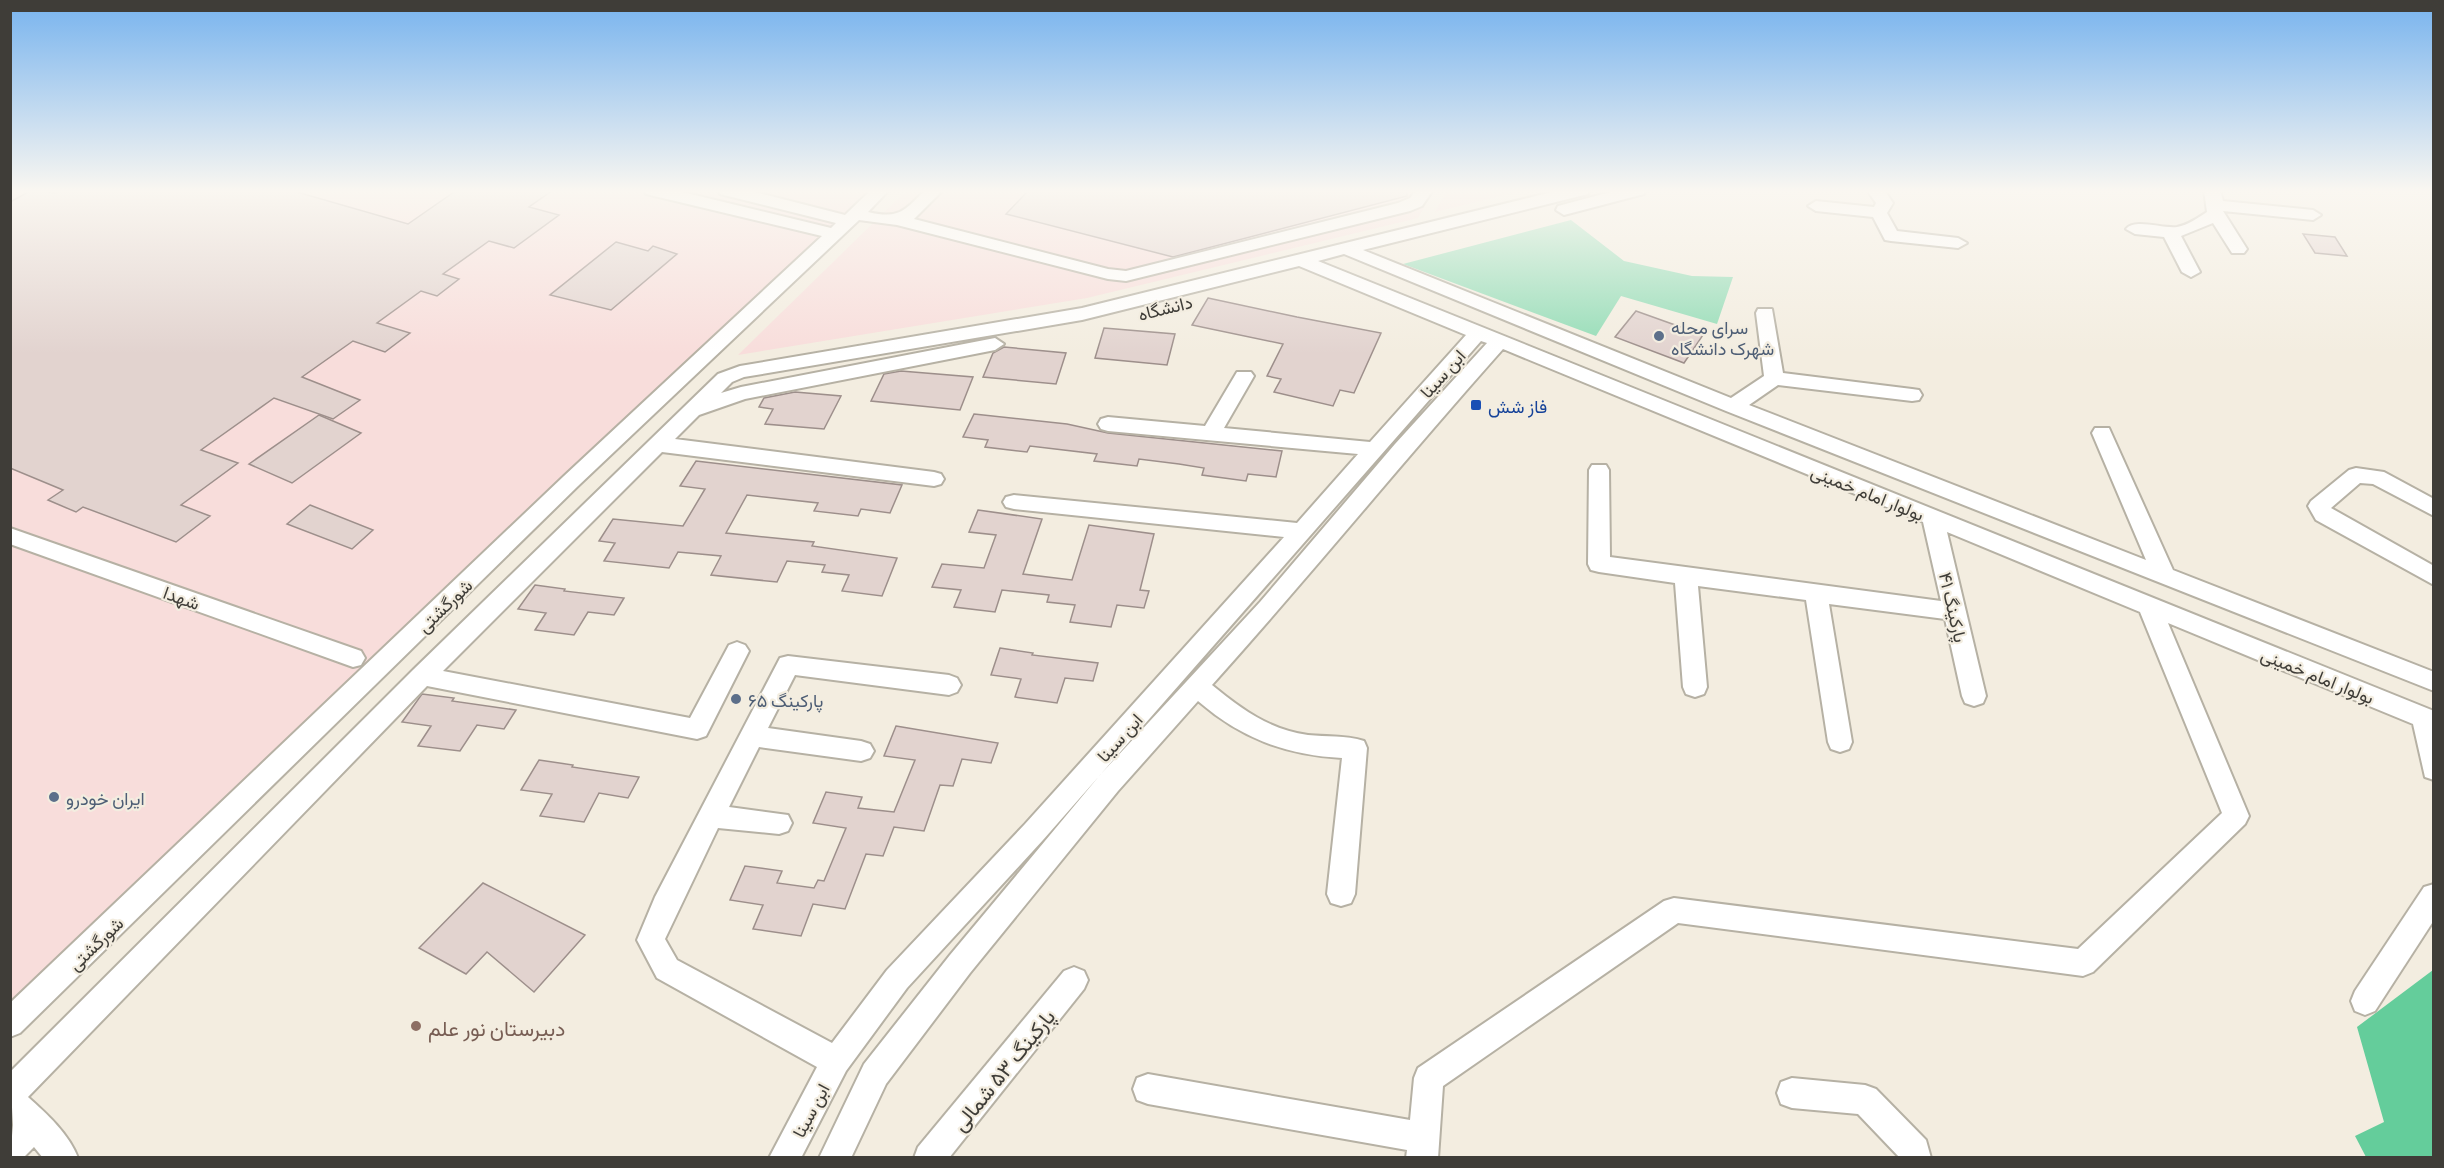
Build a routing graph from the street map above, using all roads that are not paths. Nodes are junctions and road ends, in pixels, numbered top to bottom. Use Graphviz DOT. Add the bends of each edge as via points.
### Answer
graph roads {
  1 [pos="824,245"];
  2 [pos="993,245"];
  3 [pos="1258,245"];
  4 [pos="1369,245"];
  5 [pos="1429,245"];
  6 [pos="2177,245"];
  7 [pos="2236,245"];
  8 [pos="2238,249"];
  9 [pos="1347,250"];
  10 [pos="1369,260"];
  11 [pos="1303,261"];
  12 [pos="1321,269"];
  13 [pos="2191,272"];
  14 [pos="1765,313"];
  15 [pos="1488,338"];
  16 [pos="1244,376"];
  17 [pos="1774,378"];
  18 [pos="1912,395"];
  19 [pos="1733,406"];
  20 [pos="690,412"];
  21 [pos="1108,424"];
  22 [pos="2102,433"];
  23 [pos="1211,434"];
  24 [pos="657,444"];
  25 [pos="1374,449"];
  26 [pos="1599,470"];
  27 [pos="934,479"];
  28 [pos="1014,502"];
  29 [pos="2433,509"];
  30 [pos="1933,518"];
  31 [pos="1302,531"];
  32 [pos="10,536"];
  33 [pos="1686,576"];
  34 [pos="2164,576"];
  35 [pos="2433,577"];
  36 [pos="1816,593"];
  37 [pos="2149,606"];
  38 [pos="1955,612"];
  39 [pos="737,651"];
  40 [pos="353,658"];
  41 [pos="422,676"];
  42 [pos="2433,682"];
  43 [pos="948,685"];
  44 [pos="1197,686"];
  45 [pos="1695,687"];
  46 [pos="1974,696"];
  47 [pos="2429,720"];
  48 [pos="752,736"];
  49 [pos="1840,742"];
  50 [pos="861,751"];
  51 [pos="2433,770"];
  52 [pos="711,816"];
  53 [pos="779,824"];
  54 [pos="1341,894"];
  55 [pos="2433,896"];
  56 [pos="1074,980"];
  57 [pos="2365,1001"];
  58 [pos="10,1023"];
  59 [pos="836,1061"];
  60 [pos="1148,1089"];
  61 [pos="1792,1093"];
  62 [pos="10,1094"];
  63 [pos="10,1102"];
  64 [pos="35,1124"];
  65 [pos="1423,1148"];
  66 [pos="10,1149"];
  67 [pos="63,1158"];
  68 [pos="784,1158"];
  69 [pos="834,1158"];
  70 [pos="929,1158"];
  71 [pos="1916,1158"];
  1 -- 58 [label="street, شورگشتی" via="571,481"];
  2 -- 3 [label="street" via="1126,276"];
  4 -- 9 [label="street, دانشگاه"];
  5 -- 10 [label="street, دانشگاه"];
  6 -- 13 [label="street"];
  7 -- 8 [label="street"];
  9 -- 10 [label="street, بولوار امام خمینی"];
  9 -- 11 [label="street, دانشگاه"];
  10 -- 12 [label="street, دانشگاه"];
  10 -- 19 [label="street, بولوار امام خمینی"];
  11 -- 12 [label="street, بولوار امام خمینی"];
  11 -- 20 [label="street, دانشگاه" via="1082,314 740,372 724,378"];
  12 -- 15 [label="street, بولوار امام خمینی"];
  12 -- 20 [label="street, دانشگاه" via="1098,324 741,393"];
  14 -- 17 [label="street"];
  15 -- 25 [label="street, ابن سینا"];
  15 -- 30 [label="street, بولوار امام خمینی"];
  15 -- 44 [label="street, ابن سینا" via="1402,449"];
  16 -- 23 [label="street"];
  17 -- 18 [label="street"];
  17 -- 19 [label="street"];
  19 -- 34 [label="street, بولوار امام خمینی"];
  20 -- 24 [label="street"];
  21 -- 23 [label="street"];
  22 -- 34 [label="street"];
  23 -- 25 [label="street"];
  24 -- 27 [label="street"];
  24 -- 41 [label="street"];
  25 -- 31 [label="street, ابن سینا"];
  26 -- 33 [label="street" via="1599,564"];
  28 -- 31 [label="street"];
  29 -- 35 [label="street" via="2377,477 2356,475 2319,506 2324,515"];
  30 -- 37 [label="street, بولوار امام خمینی"];
  30 -- 38 [label="street, پارکینگ ۴۱"];
  31 -- 59 [label="street, ابن سینا" via="897,979"];
  32 -- 40 [label="street, شهدا"];
  33 -- 36 [label="street"];
  33 -- 45 [label="street"];
  34 -- 42 [label="street, بولوار امام خمینی"];
  36 -- 38 [label="street"];
  36 -- 49 [label="street"];
  37 -- 47 [label="street, بولوار امام خمینی"];
  37 -- 65 [label="street" via="2236,816 2084,963 1674,910 1429,1078"];
  38 -- 46 [label="street, پارکینگ ۴۱"];
  39 -- 41 [label="street" via="697,729"];
  41 -- 62 [label="street"];
  43 -- 48 [label="street" via="788,665"];
  44 -- 54 [label="street" via="1233,717 1273,739 1311,747 1355,748"];
  44 -- 69 [label="street, ابن سینا" via="1109,783 875,1074"];
  47 -- 51 [label="street"];
  48 -- 50 [label="street"];
  48 -- 52 [label="street"];
  52 -- 53 [label="street"];
  52 -- 59 [label="street" via="651,940 667,969"];
  55 -- 57 [label="street"];
  56 -- 70 [label="street, پارکینگ ۵۳ شمالی"];
  59 -- 68 [label="street, ابن سینا"];
  60 -- 65 [label="street"];
  61 -- 71 [label="street" via="1865,1100 1915,1151"];
  63 -- 64 [label="street"];
  64 -- 66 [label="street"];
  64 -- 67 [label="street"];
}
